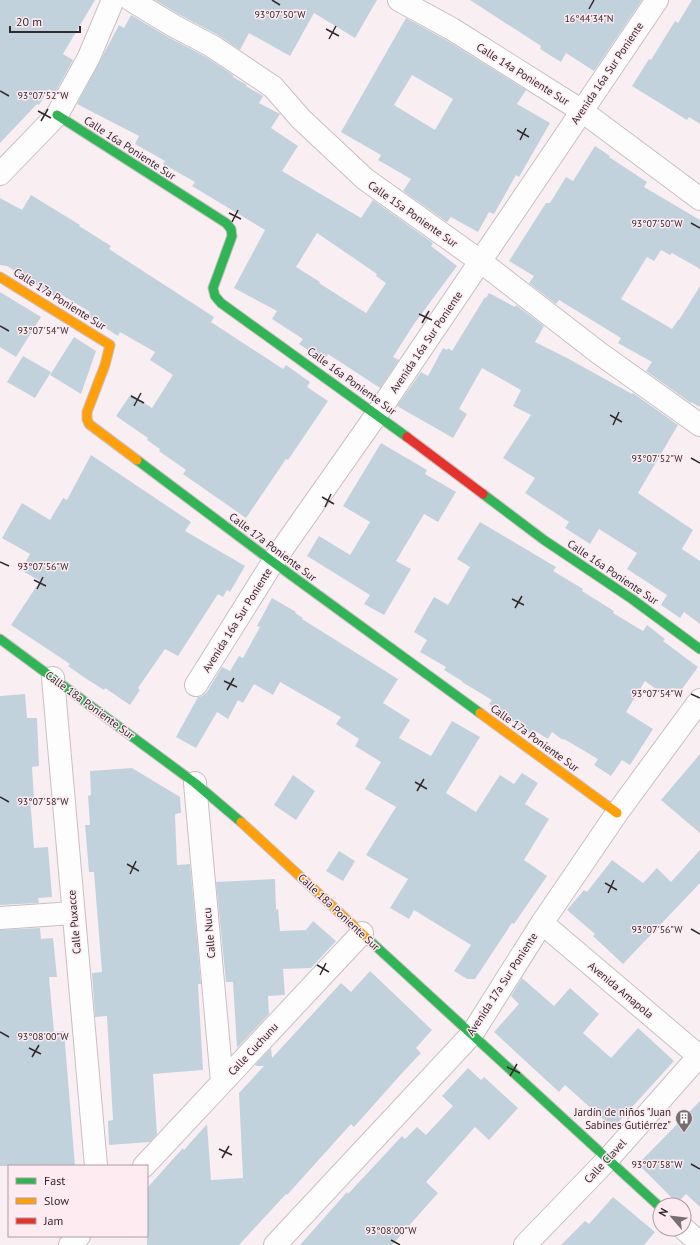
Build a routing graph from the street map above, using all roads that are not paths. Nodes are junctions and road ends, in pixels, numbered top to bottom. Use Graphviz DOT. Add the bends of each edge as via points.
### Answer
graph roads {
  1 [pos="113,0"];
  2 [pos="131,0"];
  3 [pos="399,0"];
  4 [pos="657,0"];
  5 [pos="582,111"];
  6 [pos="57,115"];
  7 [pos="0,174"];
  8 [pos="700,199"];
  9 [pos="480,261"];
  10 [pos="0,277"];
  11 [pos="377,414"];
  12 [pos="700,425"];
  13 [pos="273,562"];
  14 [pos="0,639"];
  15 [pos="700,649"];
  16 [pos="53,678"];
  17 [pos="196,685"];
  18 [pos="700,700"];
  19 [pos="195,783"];
  20 [pos="617,813"];
  21 [pos="74,913"];
  22 [pos="0,918"];
  23 [pos="542,923"];
  24 [pos="362,933"];
  25 [pos="472,1034"];
  26 [pos="700,1057"];
  27 [pos="222,1082"];
  28 [pos="608,1159"];
  29 [pos="96,1165"];
  30 [pos="145,1165"];
  31 [pos="652,1200"];
  32 [pos="692,1236"];
  33 [pos="77,1237"];
  34 [pos="700,1243"];
  35 [pos="70,1245"];
  36 [pos="276,1245"];
  37 [pos="525,1245"];
  1 -- 6 [label="street" via="89,57"];
  2 -- 9 [label="street, Calle 15a Poniente Sur" via="212,46 273,87 301,119 365,180"];
  3 -- 5 [label="street, Calle 14a Poniente Sur" via="452,29"];
  4 -- 5 [label="street, Avenida 16a Sur Poniente"];
  5 -- 8 [label="street, Calle 14a Poniente Sur"];
  5 -- 9 [label="street, Avenida 16a Sur Poniente"];
  6 -- 7 [label="street"];
  6 -- 11 [label="street, Calle 16a Poniente Sur" via="226,223 231,229 232,236 213,288 215,296 221,303"];
  9 -- 11 [label="street, Avenida 16a Sur Poniente"];
  9 -- 12 [label="street, Calle 15a Poniente Sur" via="599,353"];
  10 -- 13 [label="street, Calle 17a Poniente Sur" via="110,345 87,412 86,419 89,424"];
  11 -- 13 [label="street, Avenida 16a Sur Poniente"];
  11 -- 15 [label="street, Calle 16a Poniente Sur" via="544,540 632,599"];
  13 -- 17 [label="street, Avenida 16a Sur Poniente"];
  13 -- 20 [label="street, Calle 17a Poniente Sur"];
  14 -- 16 [label="street, Calle 18a Poniente Sur"];
  16 -- 19 [label="street, Calle 18a Poniente Sur"];
  16 -- 21 [label="street, Calle Puxacce"];
  18 -- 20 [label="street, Avenida 17a Sur Poniente"];
  19 -- 24 [label="street, Calle 18a Poniente Sur"];
  19 -- 27 [label="street, Calle Nucu"];
  20 -- 23 [label="street, Avenida 17a Sur Poniente"];
  21 -- 22 [label="street"];
  21 -- 29 [label="street, Calle Puxacce"];
  23 -- 25 [label="street, Avenida 17a Sur Poniente"];
  23 -- 26 [label="street, Avenida Amapola"];
  24 -- 25 [label="street, Calle 18a Poniente Sur"];
  24 -- 27 [label="street, Calle Cuchunu"];
  25 -- 28 [label="street, Calle 18a Poniente Sur"];
  25 -- 36 [label="street, Avenida 17a Sur Poniente"];
  26 -- 28 [label="street, Calle Clavel"];
  27 -- 30 [label="street, Calle Cuchunu"];
  28 -- 31 [label="street, Calle 18a Poniente Sur"];
  28 -- 37 [label="street, Calle Clavel"];
  32 -- 34 [label="street"];
  33 -- 35 [label="street"];
}
